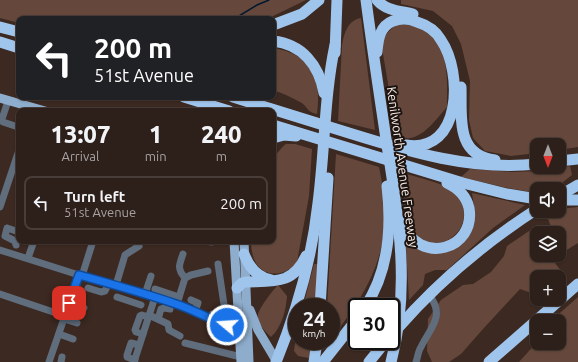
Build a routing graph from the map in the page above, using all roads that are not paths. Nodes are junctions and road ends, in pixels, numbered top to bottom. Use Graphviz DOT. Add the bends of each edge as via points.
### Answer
graph roads {
  1 [pos="319,0"];
  2 [pos="337,0"];
  3 [pos="366,0"];
  4 [pos="377,0"];
  5 [pos="368,15"];
  6 [pos="276,24"];
  7 [pos="0,27"];
  8 [pos="16,31"];
  9 [pos="276,41"];
  10 [pos="0,42"];
  11 [pos="16,47"];
  12 [pos="377,80"];
  13 [pos="4,99"];
  14 [pos="191,100"];
  15 [pos="194,100"];
  16 [pos="242,100"];
  17 [pos="256,100"];
  18 [pos="28,108"];
  19 [pos="209,108"];
  20 [pos="219,108"];
  21 [pos="267,108"];
  22 [pos="273,108"];
  23 [pos="329,109"];
  24 [pos="276,110"];
  25 [pos="276,111"];
  26 [pos="283,113"];
  27 [pos="380,122"];
  28 [pos="16,126"];
  29 [pos="276,126"];
  30 [pos="358,136"];
  31 [pos="276,137"];
  32 [pos="326,141"];
  33 [pos="578,158"];
  34 [pos="16,159"];
  35 [pos="326,159"];
  36 [pos="566,161"];
  37 [pos="530,163"];
  38 [pos="530,164"];
  39 [pos="412,168"];
  40 [pos="389,178"];
  41 [pos="578,185"];
  42 [pos="566,192"];
  43 [pos="530,198"];
  44 [pos="566,200"];
  45 [pos="578,200"];
  46 [pos="0,207"];
  47 [pos="397,208"];
  48 [pos="530,214"];
  49 [pos="16,231"];
  50 [pos="312,241"];
  51 [pos="33,244"];
  52 [pos="92,244"];
  53 [pos="235,244"];
  54 [pos="244,244"];
  55 [pos="16,245"];
  56 [pos="140,246"];
  57 [pos="0,250"];
  58 [pos="14,254"];
  59 [pos="183,254"];
  60 [pos="244,254"];
  61 [pos="28,258"];
  62 [pos="218,264"];
  63 [pos="208,271"];
  64 [pos="80,275"];
  65 [pos="151,276"];
  66 [pos="185,278"];
  67 [pos="277,280"];
  68 [pos="112,284"];
  69 [pos="578,284"];
  70 [pos="242,285"];
  71 [pos="88,288"];
  72 [pos="128,289"];
  73 [pos="222,291"];
  74 [pos="155,293"];
  75 [pos="0,294"];
  76 [pos="145,294"];
  77 [pos="429,295"];
  78 [pos="179,297"];
  79 [pos="247,298"];
  80 [pos="320,298"];
  81 [pos="370,298"];
  82 [pos="191,300"];
  83 [pos="69,303"];
  84 [pos="177,304"];
  85 [pos="142,305"];
  86 [pos="84,308"];
  87 [pos="170,309"];
  88 [pos="195,312"];
  89 [pos="225,314"];
  90 [pos="149,316"];
  91 [pos="64,318"];
  92 [pos="158,319"];
  93 [pos="209,319"];
  94 [pos="77,323"];
  95 [pos="227,325"];
  96 [pos="400,326"];
  97 [pos="244,330"];
  98 [pos="348,330"];
  99 [pos="59,334"];
  100 [pos="180,336"];
  101 [pos="73,339"];
  102 [pos="185,342"];
  103 [pos="266,344"];
  104 [pos="316,350"];
  105 [pos="379,350"];
  106 [pos="241,359"];
  107 [pos="56,361"];
  108 [pos="134,361"];
  109 [pos="249,362"];
  110 [pos="276,362"];
  111 [pos="314,362"];
  112 [pos="322,362"];
  113 [pos="369,362"];
  114 [pos="391,362"];
  115 [pos="416,362"];
  116 [pos="489,362"];
  1 -- 6 [label="highway" via="302,14"];
  2 -- 23 [label="highway" via="335,45 329,73"];
  3 -- 5 [label="highway, Kenilworth Avenue Freeway"];
  4 -- 37 [label="highway" via="390,9 425,17 439,26 446,35 454,48 458,66 463,134 473,151 488,159"];
  5 -- 12 [label="highway, Kenilworth Avenue Freeway"];
  5 -- 27 [label="highway"];
  7 -- 8 [label="highway"];
  9 -- 23 [label="highway" via="293,46 312,61 320,77"];
  10 -- 11 [label="highway"];
  12 -- 27 [label="highway, Kenilworth Avenue Freeway"];
  12 -- 30 [label="highway" via="378,40 384,27 402,19 424,25 439,37 450,59 454,85 450,119 438,138 420,146 406,146"];
  13 -- 18 [label="main road"];
  13 -- 28 [label="street" via="3,122"];
  14 -- 19 [label="highway"];
  15 -- 20 [label="highway"];
  16 -- 21 [label="highway"];
  17 -- 22 [label="highway"];
  23 -- 35 [label="highway"];
  24 -- 26 [label="highway"];
  25 -- 26 [label="highway"];
  26 -- 30 [label="highway"];
  27 -- 40 [label="highway"];
  29 -- 32 [label="highway"];
  30 -- 38 [label="highway" via="443,159 488,164"];
  31 -- 32 [label="highway" via="292,136"];
  32 -- 39 [label="highway"];
  33 -- 36 [label="highway"];
  34 -- 46 [label="street"];
  35 -- 50 [label="highway"];
  35 -- 80 [label="highway"];
  39 -- 43 [label="highway"];
  39 -- 47 [label="highway" via="460,191 468,207 468,225 460,238 449,246 434,249 424,247 409,236"];
  40 -- 47 [label="highway, Kenilworth Avenue Freeway"];
  40 -- 81 [label="highway" via="388,244 380,276"];
  41 -- 42 [label="highway"];
  44 -- 45 [label="highway"];
  47 -- 114 [label="highway, Kenilworth Avenue Freeway" via="402,255 402,301"];
  48 -- 77 [label="highway" via="482,248"];
  49 -- 55 [label="street" via="7,228 5,236 15,241"];
  50 -- 67 [label="highway" via="299,268 288,278"];
  50 -- 110 [label="highway" via="300,293"];
  51 -- 61 [label="street"];
  52 -- 64 [label="street"];
  53 -- 70 [label="main road"];
  54 -- 60 [label="main road"];
  55 -- 58 [label="street"];
  56 -- 68 [label="street" via="125,255"];
  57 -- 58 [label="street"];
  58 -- 61 [label="street"];
  59 -- 66 [label="street" via="179,265 180,272"];
  60 -- 67 [label="highway" via="256,273"];
  60 -- 70 [label="main road"];
  61 -- 64 [label="street"];
  62 -- 73 [label="street"];
  63 -- 66 [label="street"];
  64 -- 68 [label="street"];
  64 -- 83 [label="street"];
  65 -- 76 [label="street"];
  66 -- 78 [label="street"];
  67 -- 70 [label="highway"];
  68 -- 71 [label="street" via="101,292"];
  68 -- 72 [label="street"];
  69 -- 116 [label="highway"];
  70 -- 73 [label="street"];
  70 -- 79 [label="main road"];
  70 -- 97 [label="main road"];
  72 -- 76 [label="street"];
  72 -- 85 [label="street" via="121,298"];
  73 -- 89 [label="street"];
  74 -- 76 [label="street"];
  74 -- 78 [label="street"];
  74 -- 84 [label="street"];
  74 -- 90 [label="street"];
  75 -- 91 [label="street"];
  77 -- 96 [label="highway"];
  77 -- 115 [label="street" via="436,306 436,319 420,348"];
  78 -- 84 [label="street"];
  79 -- 97 [label="main road"];
  79 -- 103 [label="main road" via="256,326"];
  82 -- 88 [label="street" via="198,304"];
  83 -- 86 [label="street"];
  83 -- 91 [label="street"];
  84 -- 88 [label="street"];
  87 -- 92 [label="street" via="161,309"];
  88 -- 93 [label="street"];
  89 -- 93 [label="street" via="212,314"];
  89 -- 95 [label="street"];
  90 -- 92 [label="street"];
  90 -- 108 [label="street"];
  91 -- 94 [label="street"];
  91 -- 99 [label="street"];
  92 -- 100 [label="street" via="168,324 169,330"];
  93 -- 95 [label="street"];
  95 -- 97 [label="street"];
  97 -- 103 [label="main road"];
  97 -- 106 [label="main road"];
  97 -- 109 [label="main road"];
  98 -- 112 [label="highway"];
  99 -- 101 [label="street"];
  99 -- 107 [label="street"];
  102 -- 106 [label="street"];
  103 -- 110 [label="main road"];
  104 -- 111 [label="highway"];
  105 -- 113 [label="highway"];
}
